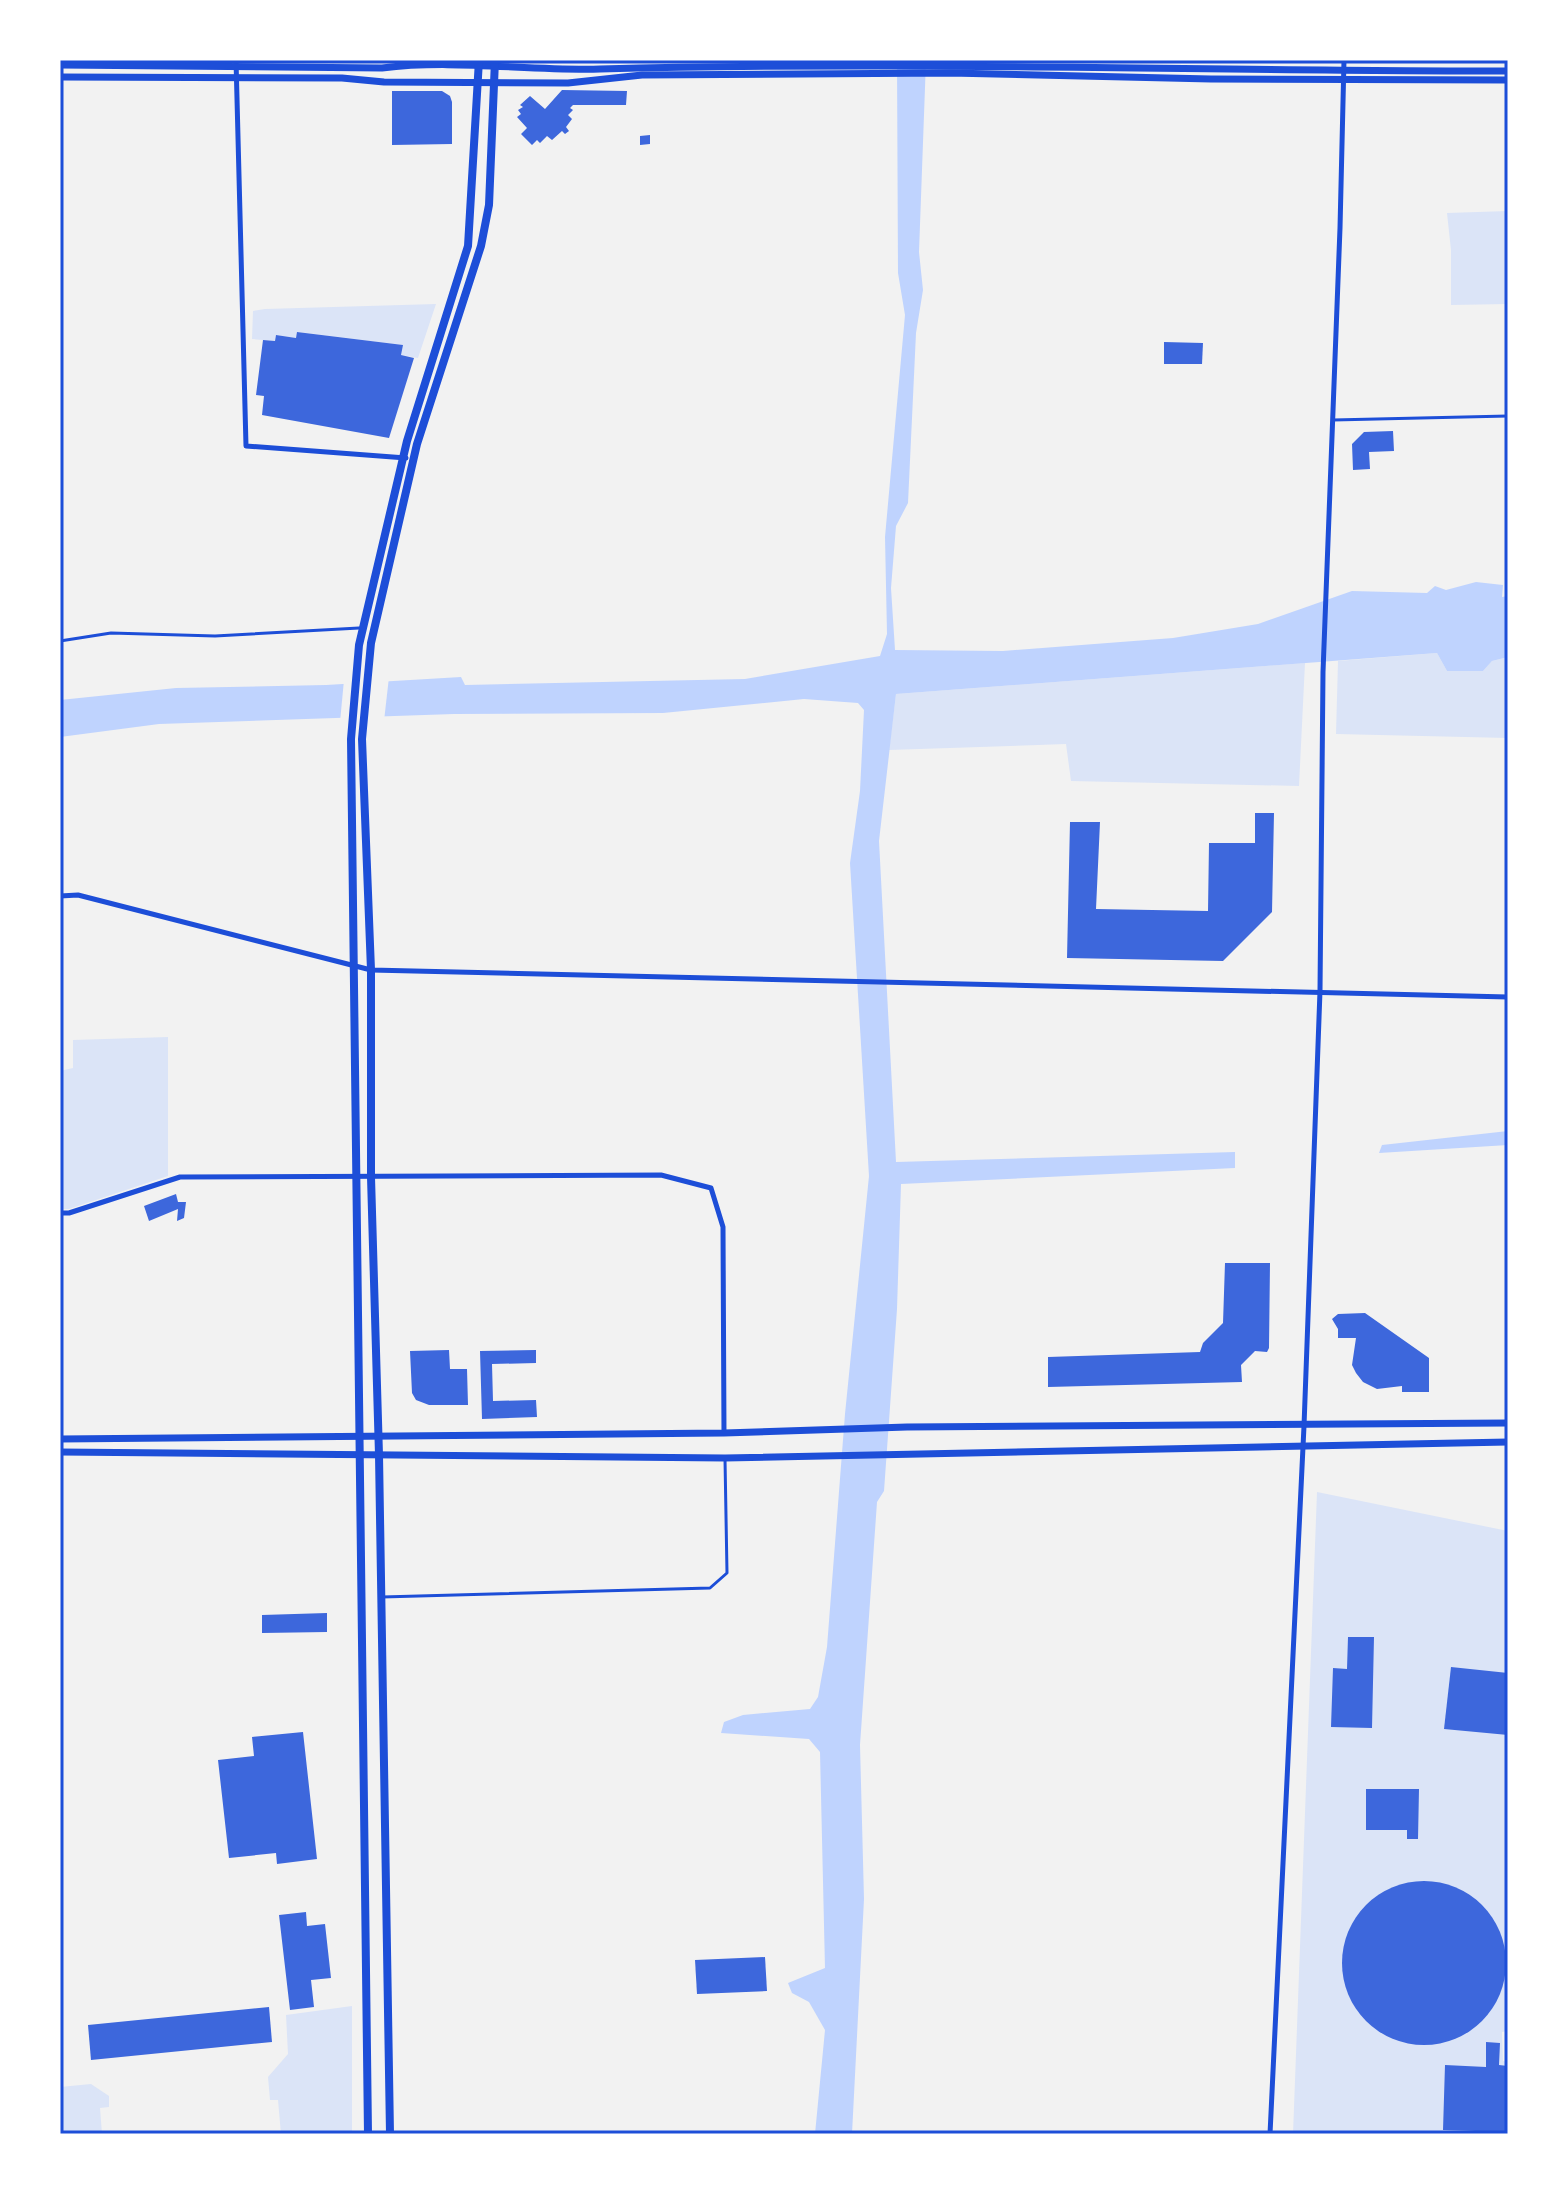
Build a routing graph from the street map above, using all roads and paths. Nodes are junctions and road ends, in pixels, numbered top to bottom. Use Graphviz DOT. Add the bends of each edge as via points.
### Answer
graph roads {
  1 [pos="1344,60"];
  2 [pos="236,63"];
  3 [pos="479,63"];
  4 [pos="495,63"];
  5 [pos="61,65"];
  6 [pos="873,70"];
  7 [pos="1508,71"];
  8 [pos="1344,74"];
  9 [pos="61,77"];
  10 [pos="236,77"];
  11 [pos="1508,80"];
  12 [pos="479,82"];
  13 [pos="494,82"];
  14 [pos="1508,416"];
  15 [pos="1333,420"];
  16 [pos="404,457"];
  17 [pos="414,459"];
  18 [pos="363,628"];
  19 [pos="60,641"];
  20 [pos="60,896"];
  21 [pos="356,966"];
  22 [pos="371,970"];
  23 [pos="1320,991"];
  24 [pos="1508,997"];
  25 [pos="356,1177"];
  26 [pos="371,1177"];
  27 [pos="60,1213"];
  28 [pos="1508,1423"];
  29 [pos="1304,1426"];
  30 [pos="724,1433"];
  31 [pos="361,1437"];
  32 [pos="379,1437"];
  33 [pos="60,1439"];
  34 [pos="1508,1442"];
  35 [pos="1303,1446"];
  36 [pos="60,1452"];
  37 [pos="361,1455"];
  38 [pos="379,1455"];
  39 [pos="725,1458"];
  40 [pos="382,1597"];
  41 [pos="368,2134"];
  42 [pos="390,2134"];
  43 [pos="1270,2134"];
  1 -- 8 [label="street"];
  2 -- 3 [label="main road" via="382,68"];
  2 -- 5 [label="main road"];
  2 -- 10 [label="street"];
  3 -- 4 [label="main road"];
  3 -- 12 [label="main road"];
  4 -- 6 [label="main road" via="526,69"];
  4 -- 13 [label="main road"];
  6 -- 8 [label="main road"];
  6 -- 13 [label="main road"];
  7 -- 8 [label="main road"];
  8 -- 11 [label="main road"];
  8 -- 15 [label="street"];
  9 -- 10 [label="main road"];
  10 -- 12 [label="main road"];
  10 -- 16 [label="street" via="246,446"];
  12 -- 13 [label="main road"];
  12 -- 16 [label="main road" via="468,246"];
  13 -- 17 [label="main road" via="489,205 481,246"];
  14 -- 15 [label="lane"];
  15 -- 23 [label="street" via="1323,672"];
  16 -- 17 [label="street"];
  16 -- 18 [label="main road"];
  17 -- 22 [label="main road" via="371,643 362,739"];
  18 -- 19 [label="lane" via="215,636 111,633"];
  18 -- 21 [label="main road" via="351,739"];
  20 -- 21 [label="street" via="78,895"];
  21 -- 22 [label="street"];
  21 -- 25 [label="main road"];
  22 -- 23 [label="street"];
  22 -- 26 [label="main road"];
  23 -- 24 [label="street"];
  23 -- 29 [label="street"];
  25 -- 26 [label="street"];
  25 -- 27 [label="street" via="180,1177"];
  25 -- 31 [label="main road"];
  26 -- 30 [label="street" via="661,1175 711,1188 723,1227"];
  26 -- 32 [label="main road"];
  28 -- 29 [label="main road"];
  29 -- 30 [label="main road"];
  29 -- 35 [label="street"];
  30 -- 32 [label="main road"];
  31 -- 32 [label="main road"];
  31 -- 33 [label="main road"];
  31 -- 37 [label="main road"];
  32 -- 38 [label="main road"];
  34 -- 35 [label="main road"];
  35 -- 39 [label="main road"];
  35 -- 43 [label="street"];
  36 -- 37 [label="main road"];
  37 -- 38 [label="main road"];
  37 -- 41 [label="main road"];
  38 -- 39 [label="main road"];
  38 -- 40 [label="main road"];
  39 -- 40 [label="lane" via="727,1573 710,1588"];
  40 -- 42 [label="main road"];
}
